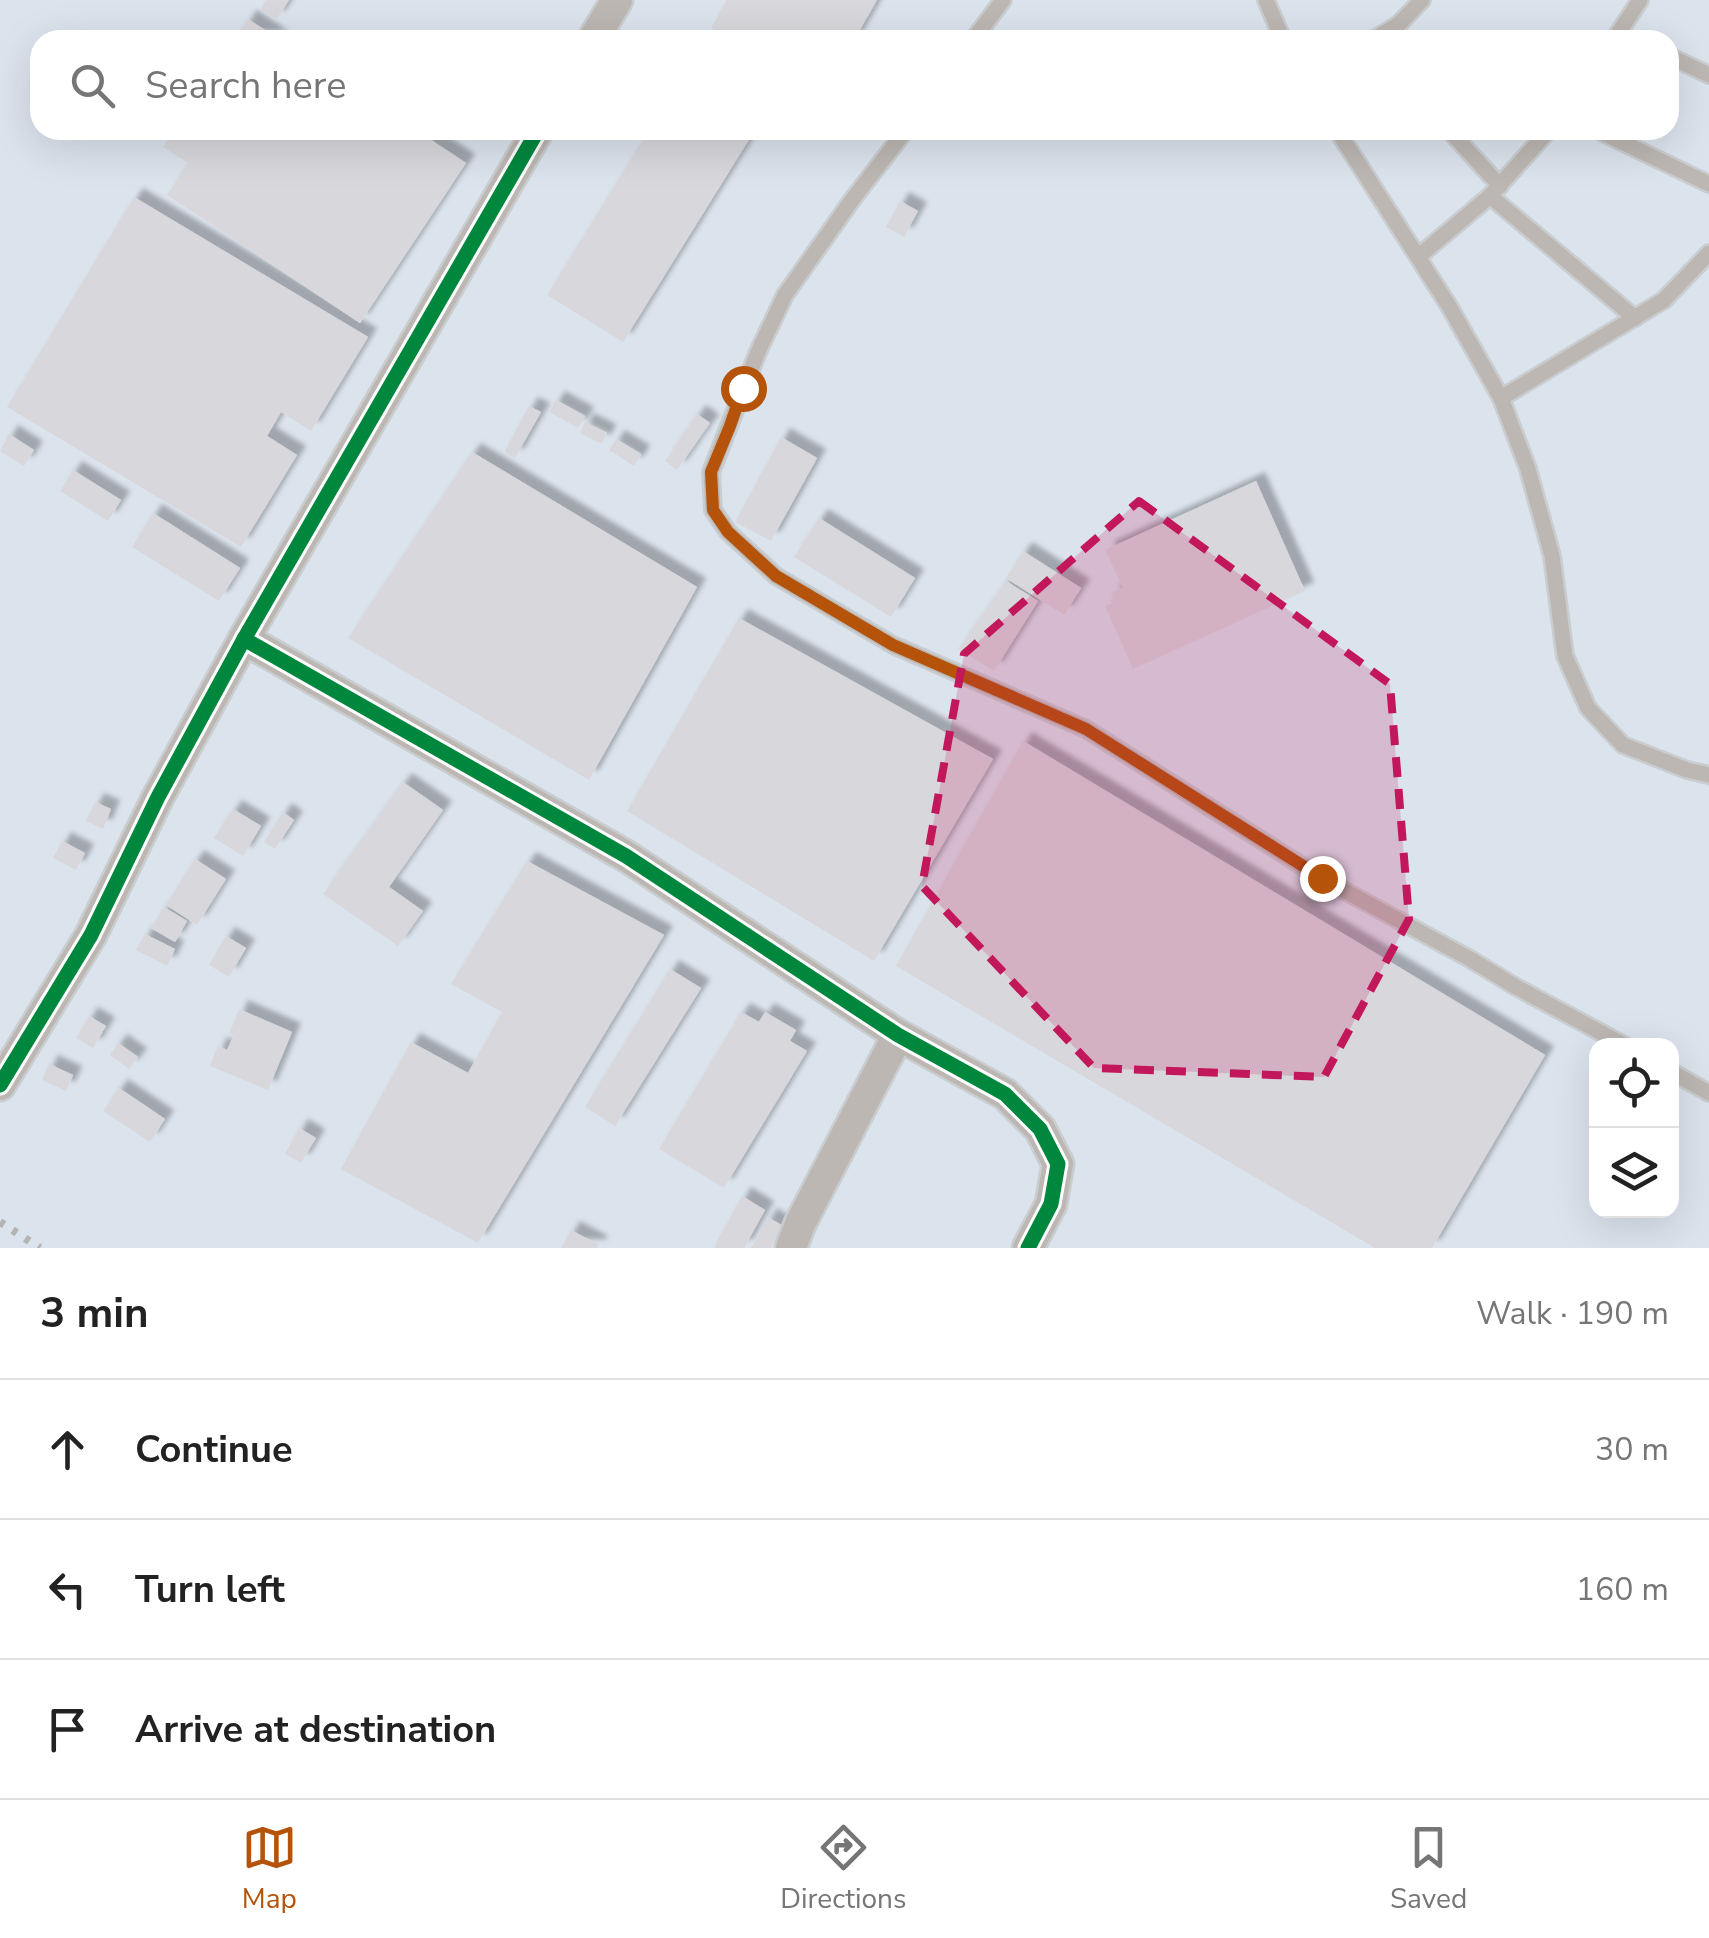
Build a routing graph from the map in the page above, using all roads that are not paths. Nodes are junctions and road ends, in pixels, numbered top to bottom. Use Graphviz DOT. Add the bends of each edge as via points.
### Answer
graph roads {
  1 [pos="617,0"];
  2 [pos="1003,0"];
  3 [pos="1266,0"];
  4 [pos="1422,0"];
  5 [pos="1640,0"];
  6 [pos="598,30"];
  7 [pos="981,30"];
  8 [pos="1280,30"];
  9 [pos="1391,30"];
  10 [pos="1620,30"];
  11 [pos="1679,61"];
  12 [pos="1709,76"];
  13 [pos="532,140"];
  14 [pos="898,140"];
  15 [pos="1343,140"];
  16 [pos="1457,140"];
  17 [pos="1540,140"];
  18 [pos="1618,140"];
  19 [pos="1709,184"];
  20 [pos="1495,191"];
  21 [pos="1709,252"];
  22 [pos="1418,256"];
  23 [pos="1635,318"];
  24 [pos="1501,398"];
  25 [pos="244,639"];
  26 [pos="1709,774"];
  27 [pos="898,1035"];
  28 [pos="1611,1038"];
  29 [pos="1679,1076"];
  30 [pos="0,1084"];
  31 [pos="1709,1093"];
  32 [pos="790,1248"];
  33 [pos="1028,1248"];
  1 -- 6 [label="street"];
  2 -- 7 [label="lane"];
  3 -- 8 [label="lane"];
  4 -- 9 [label="lane"];
  5 -- 10 [label="lane"];
  11 -- 12 [label="lane"];
  13 -- 25 [label="street"];
  14 -- 28 [label="lane" via="785,295 758,352 711,472 713,510 728,532 776,576 893,645 1086,729 1322,878"];
  15 -- 22 [label="lane"];
  16 -- 20 [label="lane"];
  17 -- 20 [label="lane"];
  18 -- 19 [label="lane"];
  20 -- 22 [label="lane"];
  20 -- 23 [label="lane"];
  21 -- 23 [label="lane" via="1664,300"];
  22 -- 24 [label="lane"];
  23 -- 24 [label="lane"];
  24 -- 26 [label="lane" via="1552,556 1565,656 1588,708 1623,745"];
  25 -- 27 [label="street" via="626,856"];
  25 -- 30 [label="street" via="91,935"];
  27 -- 32 [label="street"];
  27 -- 33 [label="street" via="1005,1094 1040,1129 1058,1164 1051,1204"];
  29 -- 31 [label="lane"];
}
